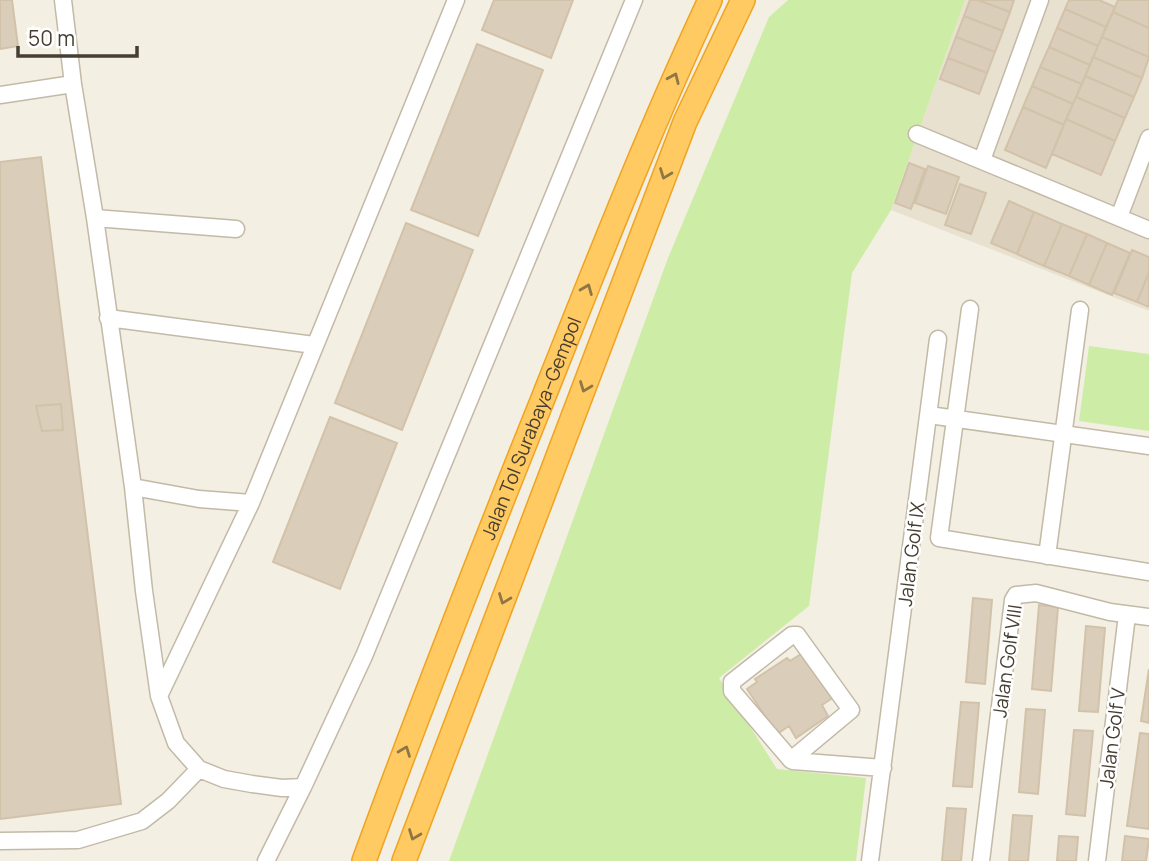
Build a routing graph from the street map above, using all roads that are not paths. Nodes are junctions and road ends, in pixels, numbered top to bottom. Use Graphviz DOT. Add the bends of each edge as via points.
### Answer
graph roads {
  1 [pos="63,0"];
  2 [pos="456,0"];
  3 [pos="634,0"];
  4 [pos="710,0"];
  5 [pos="743,0"];
  6 [pos="1040,0"];
  7 [pos="73,84"];
  8 [pos="0,95"];
  9 [pos="918,134"];
  10 [pos="1149,138"];
  11 [pos="982,160"];
  12 [pos="1119,217"];
  13 [pos="95,218"];
  14 [pos="236,229"];
  15 [pos="1149,230"];
  16 [pos="970,309"];
  17 [pos="1080,310"];
  18 [pos="108,318"];
  19 [pos="938,339"];
  20 [pos="314,345"];
  21 [pos="929,415"];
  22 [pos="955,418"];
  23 [pos="1064,434"];
  24 [pos="1149,446"];
  25 [pos="133,486"];
  26 [pos="251,503"];
  27 [pos="1047,555"];
  28 [pos="1149,572"];
  29 [pos="1127,615"];
  30 [pos="1149,617"];
  31 [pos="159,696"];
  32 [pos="790,760"];
  33 [pos="883,768"];
  34 [pos="199,769"];
  35 [pos="303,787"];
  36 [pos="387,797"];
  37 [pos="0,841"];
  38 [pos="266,861"];
  39 [pos="357,861"];
  40 [pos="364,861"];
  41 [pos="404,861"];
  42 [pos="870,861"];
  43 [pos="981,861"];
  44 [pos="1097,861"];
  1 -- 7 [label="street"];
  2 -- 20 [label="street"];
  3 -- 35 [label="street" via="369,643"];
  36 -- 4 [label="highway, Jalan Tol Surabaya–Gempol, one-way" via="624,194"];
  5 -- 41 [label="highway, Jalan Tol Surabaya–Gempol, one-way" via="685,122"];
  6 -- 11 [label="street"];
  7 -- 8 [label="street"];
  7 -- 13 [label="street"];
  9 -- 11 [label="street"];
  10 -- 12 [label="street"];
  11 -- 12 [label="street"];
  12 -- 15 [label="street"];
  13 -- 14 [label="street"];
  13 -- 18 [label="street"];
  16 -- 22 [label="street"];
  17 -- 23 [label="street"];
  18 -- 20 [label="street"];
  18 -- 25 [label="street"];
  19 -- 21 [label="street, Jalan Golf IX"];
  20 -- 26 [label="street"];
  21 -- 22 [label="street"];
  21 -- 33 [label="street, Jalan Golf IX"];
  22 -- 23 [label="street"];
  22 -- 27 [label="street" via="939,538"];
  23 -- 24 [label="street"];
  23 -- 27 [label="street"];
  25 -- 26 [label="street"];
  25 -- 31 [label="street"];
  26 -- 31 [label="street"];
  27 -- 28 [label="street"];
  29 -- 30 [label="street, Jalan Golf VIII"];
  29 -- 43 [label="street, Jalan Golf VIII" via="1036,593 1020,593 1013,600"];
  29 -- 44 [label="street, Jalan Golf V"];
  31 -- 34 [label="street" via="176,743"];
  32 -- 32 [label="street" via="731,687 797,635 850,710"];
  32 -- 33 [label="street"];
  33 -- 42 [label="street, Jalan Golf IX"];
  34 -- 35 [label="street" via="252,785"];
  34 -- 37 [label="street" via="142,821 78,840"];
  35 -- 38 [label="street"];
  36 -- 39 [label="highway"];
  36 -- 40 [label="highway, Jalan Tol Surabaya–Gempol"];
}
